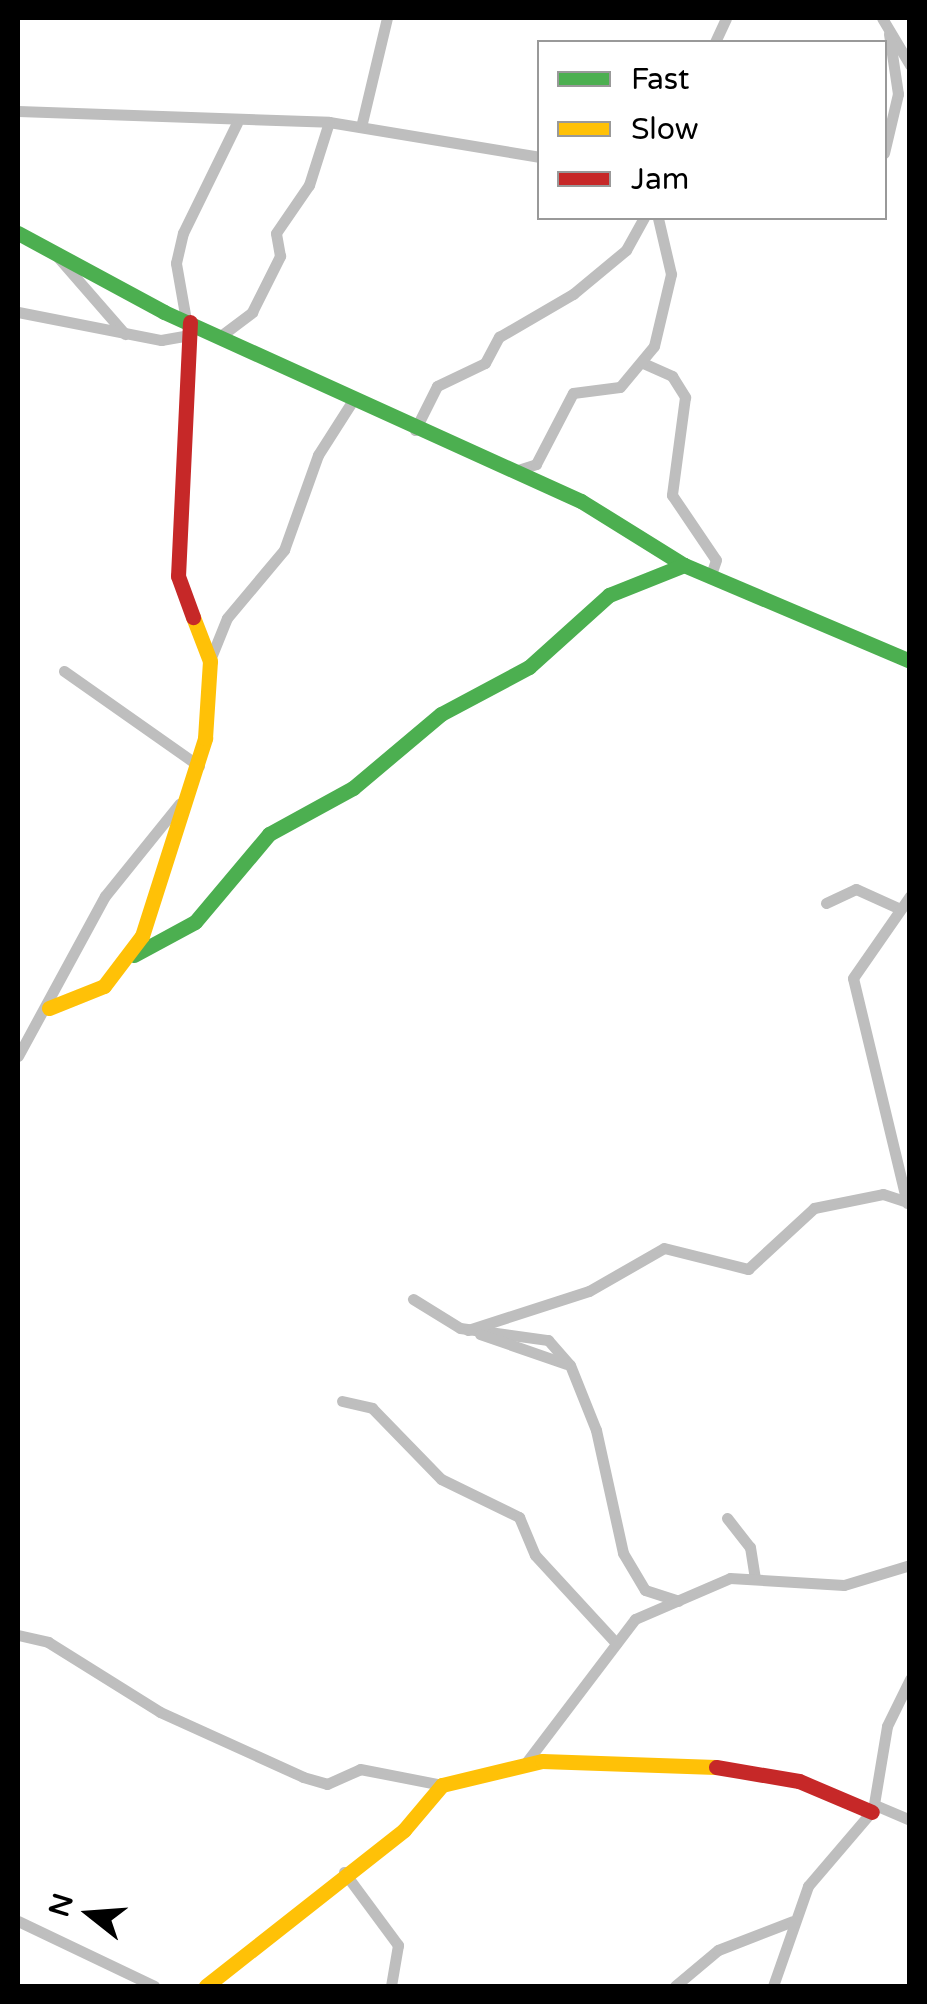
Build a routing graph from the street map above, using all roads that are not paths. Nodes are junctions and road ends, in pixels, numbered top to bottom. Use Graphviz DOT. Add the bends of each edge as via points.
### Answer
graph roads {
  1 [pos="388,18"];
  2 [pos="882,18"];
  3 [pos="888,34"];
  4 [pos="910,65"];
  5 [pos="18,111"];
  6 [pos="329,122"];
  7 [pos="237,123"];
  8 [pos="361,126"];
  9 [pos="887,141"];
  10 [pos="537,156"];
  11 [pos="643,220"];
  12 [pos="658,220"];
  13 [pos="18,233"];
  14 [pos="54,252"];
  15 [pos="18,312"];
  16 [pos="189,326"];
  17 [pos="124,334"];
  18 [pos="222,335"];
  19 [pos="643,363"];
  20 [pos="353,400"];
  21 [pos="416,430"];
  22 [pos="514,468"];
  23 [pos="684,565"];
  24 [pos="710,576"];
  25 [pos="210,661"];
  26 [pos="910,661"];
  27 [pos="64,670"];
  28 [pos="197,772"];
  29 [pos="910,896"];
  30 [pos="826,903"];
  31 [pos="900,910"];
  32 [pos="118,968"];
  33 [pos="48,1008"];
  34 [pos="18,1056"];
  35 [pos="908,1203"];
  36 [pos="413,1299"];
  37 [pos="472,1331"];
  38 [pos="342,1401"];
  39 [pos="727,1518"];
  40 [pos="910,1564"];
  41 [pos="755,1578"];
  42 [pos="678,1601"];
  43 [pos="18,1635"];
  44 [pos="616,1643"];
  45 [pos="910,1679"];
  46 [pos="525,1765"];
  47 [pos="442,1785"];
  48 [pos="874,1809"];
  49 [pos="910,1820"];
  50 [pos="344,1872"];
  51 [pos="18,1921"];
  52 [pos="792,1921"];
  53 [pos="154,1986"];
  54 [pos="206,1986"];
  55 [pos="391,1986"];
  56 [pos="676,1986"];
  57 [pos="773,1986"];
  1 -- 8 [label="street"];
  2 -- 3 [label="street"];
  3 -- 4 [label="street"];
  3 -- 9 [label="street" via="898,94"];
  5 -- 7 [label="street"];
  6 -- 7 [label="street"];
  6 -- 8 [label="street"];
  6 -- 18 [label="street" via="309,185 276,234 280,256 252,312"];
  7 -- 16 [label="street" via="183,233 176,262"];
  8 -- 10 [label="street"];
  11 -- 21 [label="street" via="626,250 572,294 499,337 485,364 437,386"];
  12 -- 19 [label="street" via="669,288"];
  13 -- 14 [label="street"];
  14 -- 16 [label="street"];
  14 -- 17 [label="street"];
  15 -- 17 [label="street"];
  16 -- 17 [label="street"];
  16 -- 18 [label="street"];
  16 -- 25 [label="street" via="178,576"];
  18 -- 20 [label="street"];
  19 -- 22 [label="street" via="614,390 573,393 536,464"];
  19 -- 24 [label="street" via="672,376 685,397 672,495 716,560"];
  20 -- 21 [label="street"];
  20 -- 25 [label="street" via="318,454 289,540 227,618"];
  21 -- 22 [label="street"];
  22 -- 23 [label="street"];
  23 -- 24 [label="street"];
  23 -- 32 [label="street" via="597,602 530,667 442,714 353,788 270,834 194,922"];
  24 -- 26 [label="street"];
  25 -- 28 [label="street"];
  27 -- 28 [label="street"];
  28 -- 32 [label="street" via="162,890"];
  28 -- 33 [label="street" via="105,896"];
  29 -- 31 [label="street"];
  30 -- 31 [label="street" via="856,890"];
  31 -- 35 [label="street" via="854,978"];
  32 -- 33 [label="street" via="98,990"];
  33 -- 34 [label="street"];
  35 -- 37 [label="street" via="884,1194 814,1208 748,1269 664,1248 589,1290"];
  36 -- 37 [label="street"];
  37 -- 42 [label="street" via="570,1365 605,1460 623,1553 646,1590"];
  38 -- 44 [label="street" via="372,1408 440,1479 519,1517 534,1555"];
  39 -- 41 [label="street" via="750,1547"];
  40 -- 41 [label="street" via="844,1585"];
  41 -- 42 [label="street"];
  42 -- 44 [label="street" via="635,1620"];
  43 -- 47 [label="street" via="48,1642 160,1712 302,1776 327,1784 360,1769"];
  44 -- 46 [label="street"];
  45 -- 48 [label="street" via="887,1726"];
  46 -- 47 [label="street"];
  46 -- 48 [label="street" via="682,1761 799,1782"];
  47 -- 50 [label="street" via="404,1830"];
  48 -- 49 [label="street"];
  48 -- 52 [label="street" via="820,1869"];
  50 -- 54 [label="street"];
  50 -- 55 [label="street" via="398,1945"];
  51 -- 53 [label="street"];
  52 -- 56 [label="street" via="718,1950"];
  52 -- 57 [label="street"];
}
